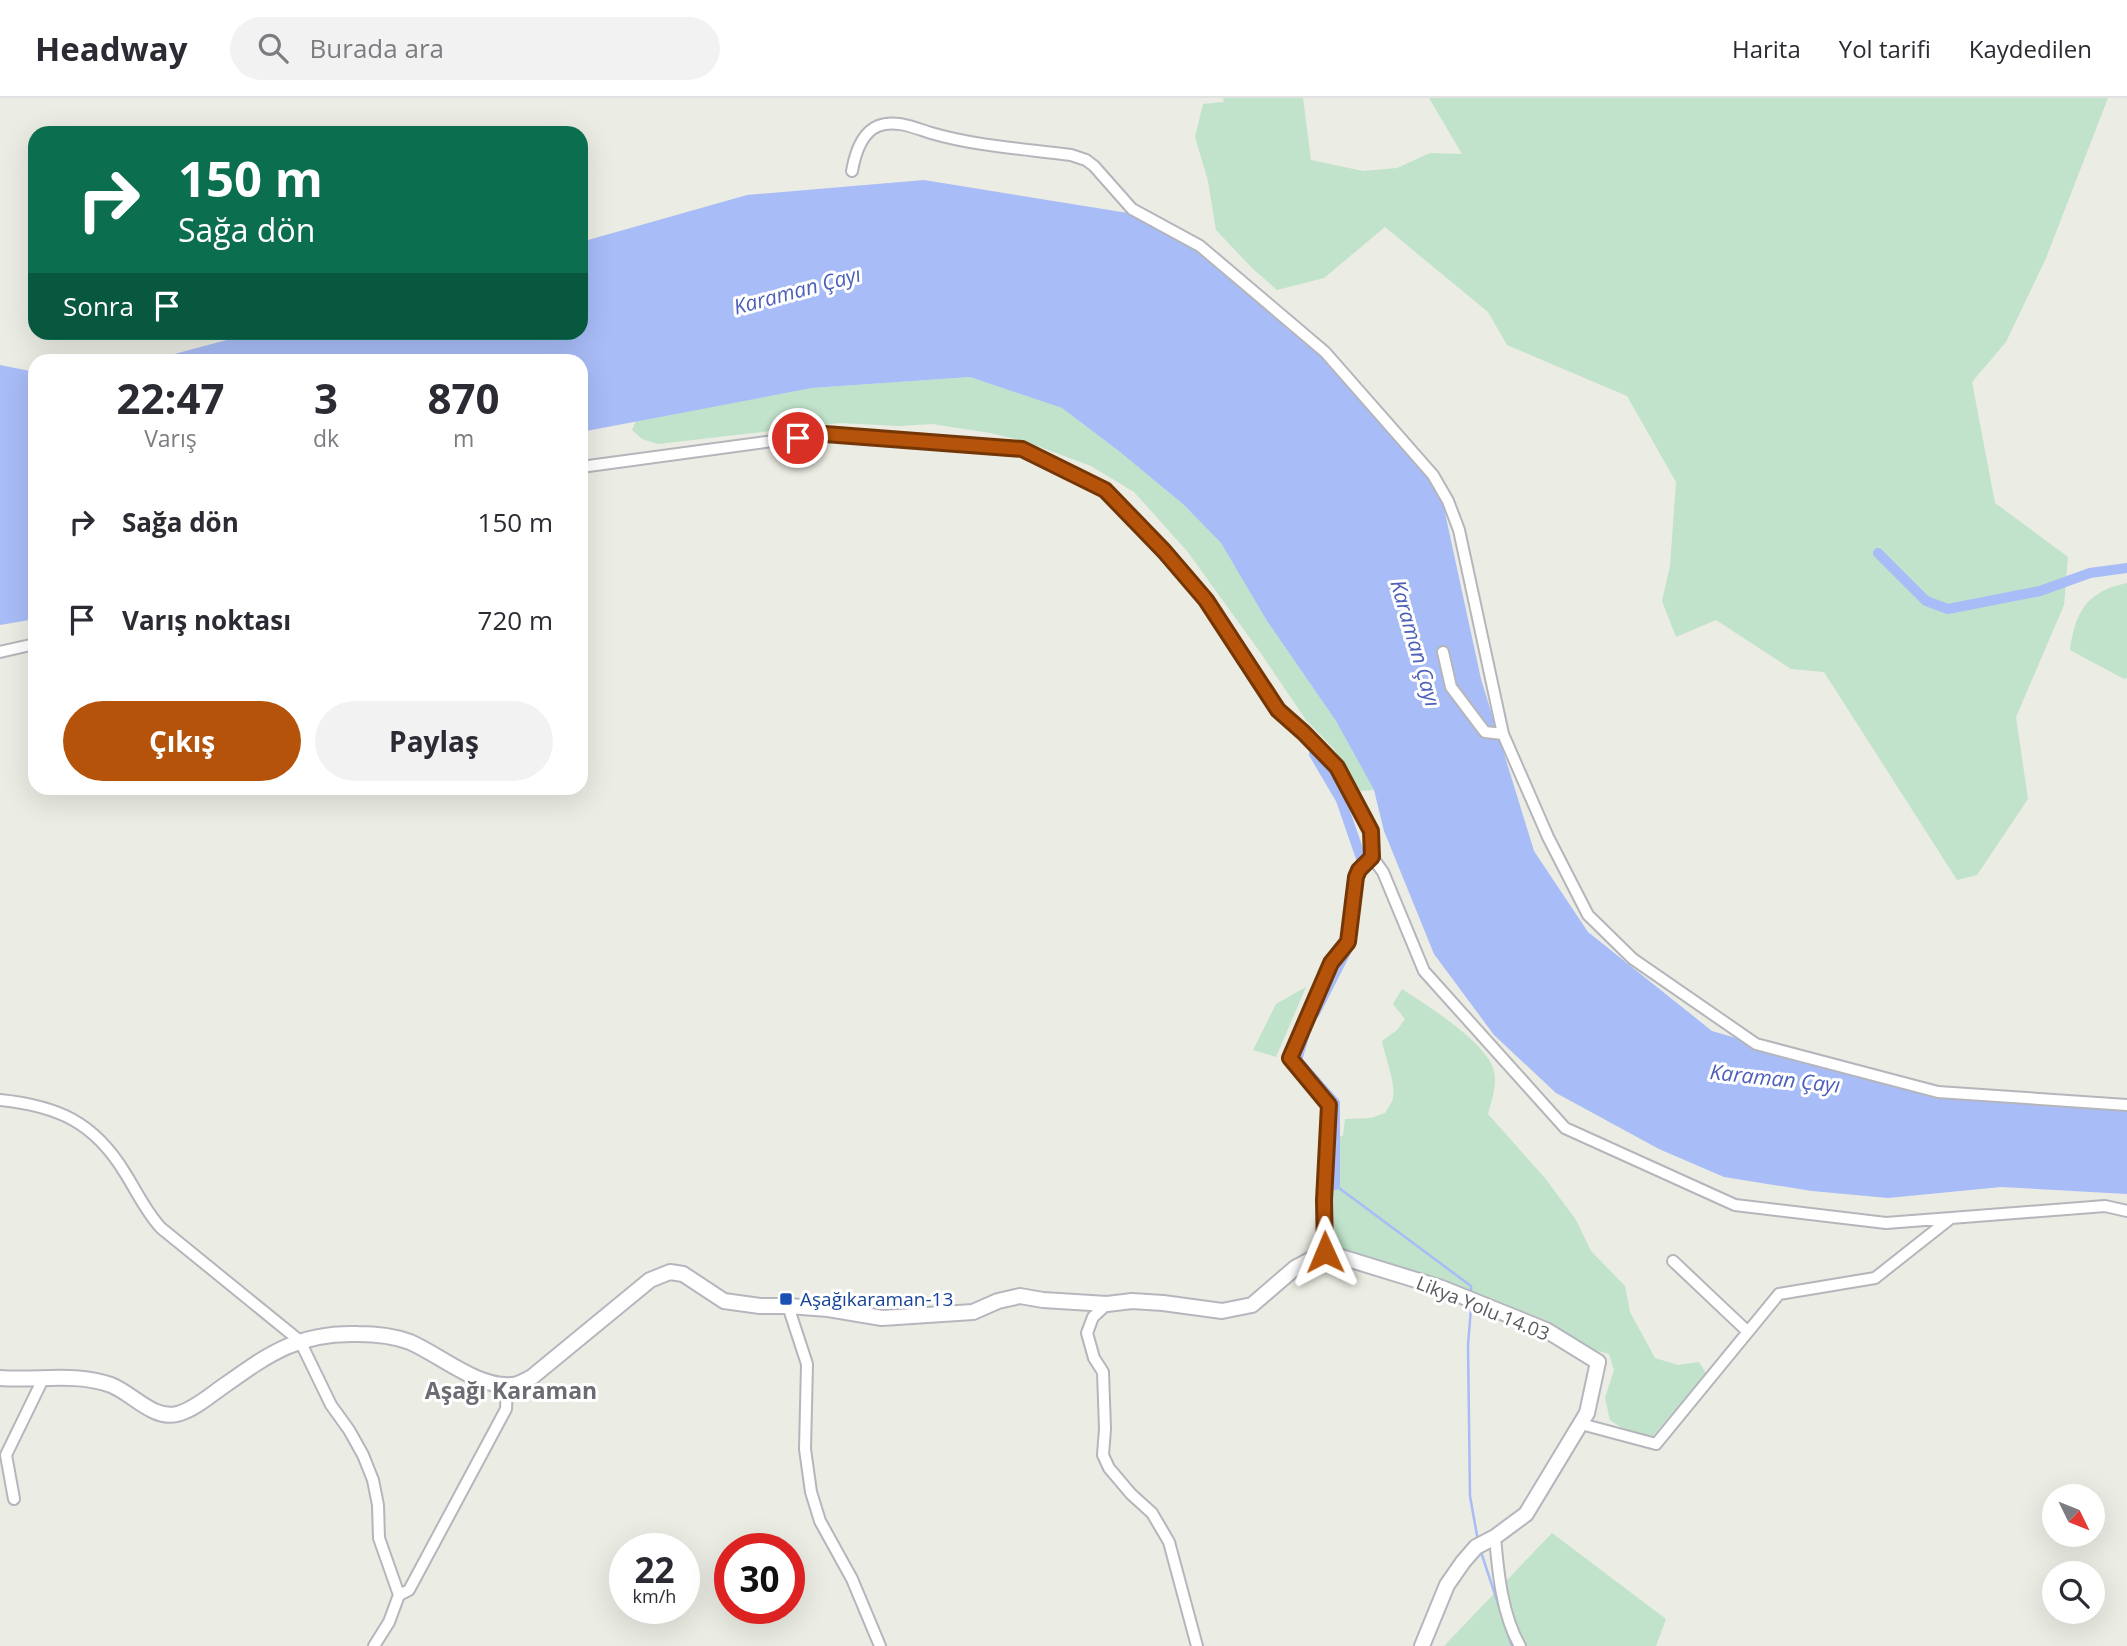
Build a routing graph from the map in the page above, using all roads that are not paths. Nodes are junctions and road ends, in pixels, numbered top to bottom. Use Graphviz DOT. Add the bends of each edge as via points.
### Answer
graph roads {
  1 [pos="852,171"];
  2 [pos="588,466"];
  3 [pos="28,646"];
  4 [pos="0,652"];
  5 [pos="1443,652"];
  6 [pos="1503,734"];
  7 [pos="1372,857"];
  8 [pos="0,1100"];
  9 [pos="2127,1105"];
  10 [pos="2127,1210"];
  11 [pos="1951,1218"];
  12 [pos="1325,1252"];
  13 [pos="1673,1261"];
  14 [pos="1107,1304"];
  15 [pos="788,1306"];
  16 [pos="1748,1332"];
  17 [pos="300,1341"];
  18 [pos="0,1378"];
  19 [pos="43,1378"];
  20 [pos="507,1384"];
  21 [pos="1581,1423"];
  22 [pos="0,1442"];
  23 [pos="6,1455"];
  24 [pos="14,1499"];
  25 [pos="1495,1537"];
  26 [pos="399,1595"];
  27 [pos="374,1646"];
  28 [pos="880,1646"];
  29 [pos="1197,1646"];
  30 [pos="1422,1646"];
  31 [pos="1520,1646"];
  1 -- 6 [label="street" via="855,153 866,134 879,125 900,123 946,137 1086,160 1132,209 1200,246 1325,352 1433,475 1448,501 1459,530"];
  2 -- 7 [label="street" via="825,434 1022,449 1047,460 1105,490 1206,600 1278,710 1337,767 1371,831"];
  3 -- 4 [label="street"];
  5 -- 6 [label="street" via="1451,687 1485,732"];
  6 -- 9 [label="street" via="1588,915 1633,959 1756,1044 1938,1092"];
  7 -- 11 [label="street" via="1384,872 1424,971 1565,1128 1735,1205 1886,1223"];
  7 -- 12 [label="street" via="1356,877 1348,942 1331,963 1290,1058 1329,1105"];
  8 -- 17 [label="street" via="48,1108 75,1120 108,1146 150,1216"];
  10 -- 11 [label="street" via="2105,1206"];
  11 -- 16 [label="street" via="1875,1278 1779,1294"];
  12 -- 14 [label="street" via="1295,1268 1252,1305 1222,1311 1153,1302"];
  12 -- 21 [label="street, Likya Yolu 14.03" via="1442,1288 1546,1330 1598,1363"];
  13 -- 16 [label="street"];
  14 -- 15 [label="street" via="1020,1296 973,1312 882,1318"];
  14 -- 29 [label="street" via="1093,1317 1087,1334 1103,1372 1103,1455 1109,1468 1152,1513 1169,1542"];
  15 -- 20 [label="street" via="724,1301 682,1274 670,1272 650,1280 532,1377"];
  15 -- 28 [label="street" via="807,1364 805,1449 811,1492 820,1521 852,1579"];
  16 -- 21 [label="street" via="1656,1444"];
  17 -- 19 [label="street" via="274,1351 178,1414 161,1414 121,1389 96,1380"];
  17 -- 20 [label="street" via="314,1336 383,1335 410,1342 460,1371"];
  17 -- 26 [label="street" via="373,1480 379,1538"];
  18 -- 19 [label="street"];
  19 -- 23 [label="street"];
  20 -- 26 [label="street" via="506,1409 409,1590"];
  21 -- 25 [label="street, Likya Yolu 14.03" via="1526,1514"];
  22 -- 23 [label="street"];
  23 -- 24 [label="street"];
  25 -- 30 [label="street, Likya Yolu 14.03" via="1476,1547 1447,1585"];
  25 -- 31 [label="street" via="1502,1588"];
  26 -- 27 [label="street"];
}
